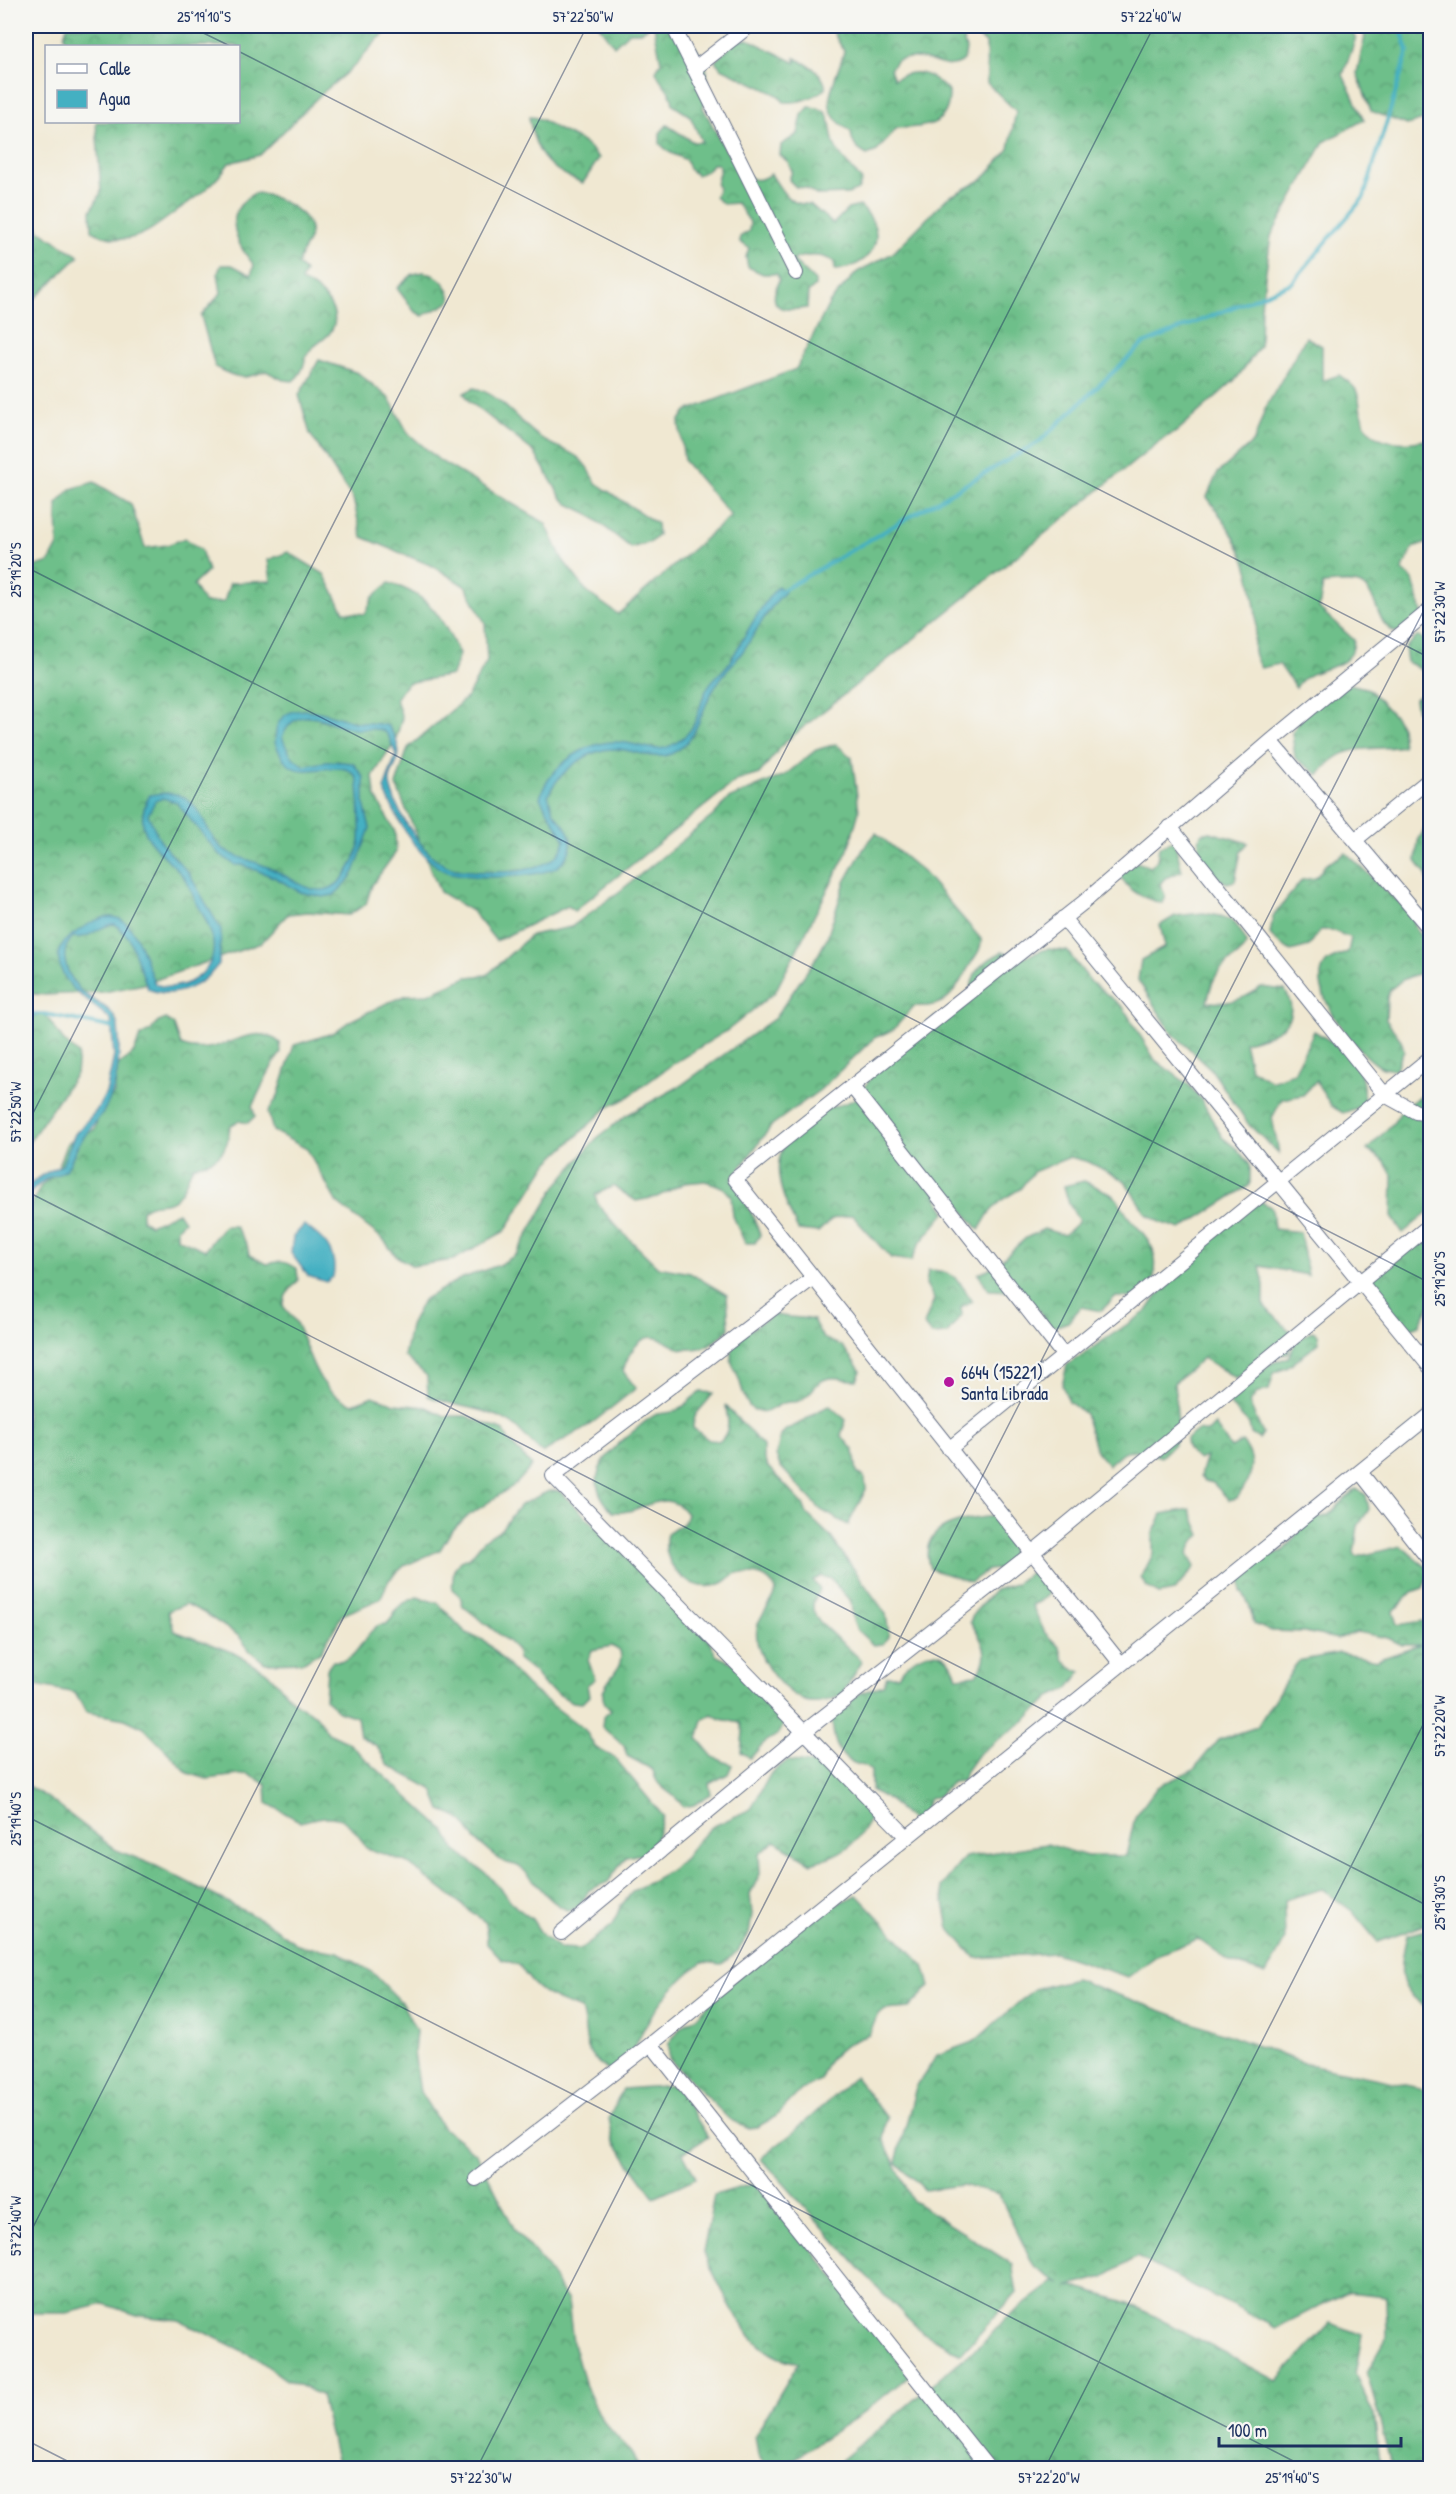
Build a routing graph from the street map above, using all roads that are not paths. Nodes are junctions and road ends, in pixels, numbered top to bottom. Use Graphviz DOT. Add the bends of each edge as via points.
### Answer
graph roads {
  1 [pos="673,26"];
  2 [pos="749,26"];
  3 [pos="694,69"];
  4 [pos="796,273"];
  5 [pos="1431,610"];
  6 [pos="1271,741"];
  7 [pos="1431,778"];
  8 [pos="1170,827"];
  9 [pos="1355,840"];
  10 [pos="1063,918"];
  11 [pos="1431,930"];
  12 [pos="1431,1058"];
  13 [pos="853,1088"];
  14 [pos="1385,1095"];
  15 [pos="1431,1114"];
  16 [pos="1279,1182"];
  17 [pos="1431,1225"];
  18 [pos="813,1278"];
  19 [pos="1361,1282"];
  20 [pos="1064,1356"];
  21 [pos="1431,1367"];
  22 [pos="1431,1415"];
  23 [pos="949,1449"];
  24 [pos="1360,1472"];
  25 [pos="1032,1553"];
  26 [pos="1431,1561"];
  27 [pos="1121,1664"];
  28 [pos="804,1732"];
  29 [pos="907,1837"];
  30 [pos="561,1933"];
  31 [pos="651,2044"];
  32 [pos="476,2179"];
  33 [pos="988,2469"];
  1 -- 3 [label="street"];
  2 -- 3 [label="street"];
  3 -- 4 [label="street"];
  5 -- 6 [label="street"];
  6 -- 8 [label="street"];
  6 -- 9 [label="street"];
  7 -- 9 [label="street"];
  8 -- 10 [label="street"];
  8 -- 14 [label="street"];
  9 -- 11 [label="street"];
  10 -- 13 [label="street"];
  10 -- 16 [label="street"];
  12 -- 14 [label="street"];
  13 -- 18 [label="street" via="735,1179"];
  13 -- 20 [label="street"];
  14 -- 15 [label="street" via="1416,1112"];
  14 -- 16 [label="street"];
  16 -- 19 [label="street"];
  16 -- 20 [label="street"];
  17 -- 19 [label="street"];
  18 -- 23 [label="street"];
  18 -- 28 [label="street" via="553,1476"];
  19 -- 21 [label="street"];
  19 -- 25 [label="street"];
  20 -- 23 [label="street"];
  22 -- 24 [label="street"];
  23 -- 25 [label="street"];
  24 -- 26 [label="street"];
  24 -- 27 [label="street"];
  25 -- 27 [label="street"];
  25 -- 28 [label="street"];
  27 -- 29 [label="street"];
  28 -- 29 [label="street"];
  28 -- 30 [label="street"];
  29 -- 31 [label="street"];
  31 -- 32 [label="street"];
  31 -- 33 [label="street"];
}
